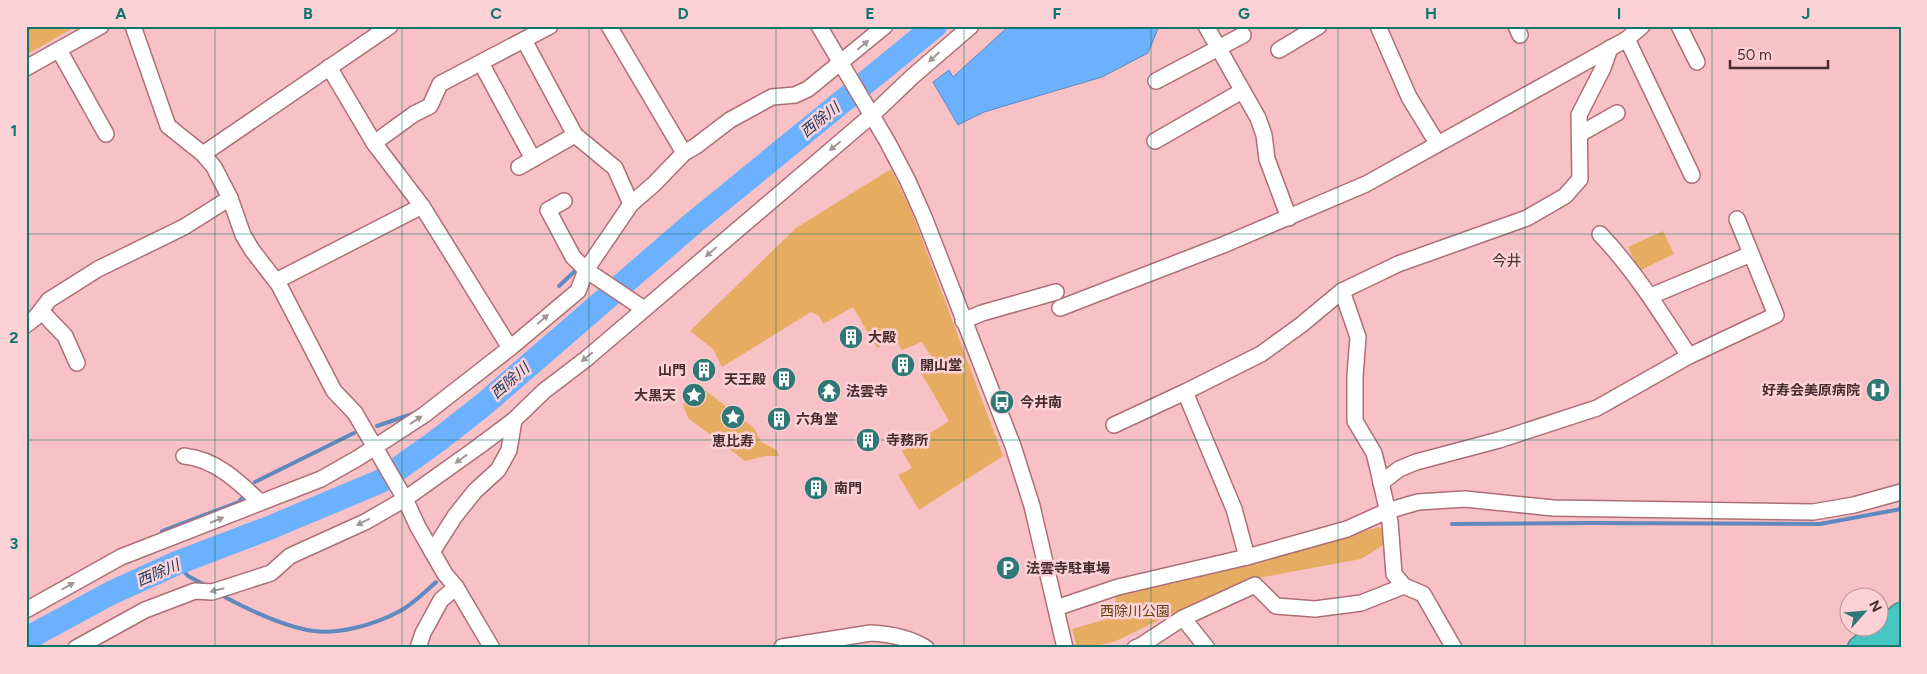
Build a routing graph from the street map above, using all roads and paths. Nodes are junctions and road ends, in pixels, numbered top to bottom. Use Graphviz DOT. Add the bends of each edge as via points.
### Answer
graph roads {
  1 [pos="101,26"];
  2 [pos="133,26"];
  3 [pos="390,26"];
  4 [pos="550,26"];
  5 [pos="609,26"];
  6 [pos="819,26"];
  7 [pos="885,26"];
  8 [pos="971,26"];
  9 [pos="1206,26"];
  10 [pos="1319,26"];
  11 [pos="1378,26"];
  12 [pos="1642,26"];
  13 [pos="1679,26"];
  14 [pos="1243,35"];
  15 [pos="1627,39"];
  16 [pos="524,40"];
  17 [pos="1610,48"];
  18 [pos="1218,49"];
  19 [pos="59,50"];
  20 [pos="1279,50"];
  21 [pos="1697,62"];
  22 [pos="480,63"];
  23 [pos="329,67"];
  24 [pos="26,68"];
  25 [pos="844,68"];
  26 [pos="1156,81"];
  27 [pos="1242,91"];
  28 [pos="869,111"];
  29 [pos="1617,113"];
  30 [pos="106,134"];
  31 [pos="1580,134"];
  32 [pos="575,135"];
  33 [pos="1156,141"];
  34 [pos="374,143"];
  35 [pos="1437,143"];
  36 [pos="684,153"];
  37 [pos="203,154"];
  38 [pos="533,159"];
  39 [pos="518,167"];
  40 [pos="1692,174"];
  41 [pos="230,198"];
  42 [pos="564,201"];
  43 [pos="631,204"];
  44 [pos="422,206"];
  45 [pos="1289,218"];
  46 [pos="1737,219"];
  47 [pos="1600,234"];
  48 [pos="1751,254"];
  49 [pos="586,270"];
  50 [pos="276,281"];
  51 [pos="1342,291"];
  52 [pos="1056,292"];
  53 [pos="1651,296"];
  54 [pos="640,305"];
  55 [pos="1060,308"];
  56 [pos="41,311"];
  57 [pos="963,321"];
  58 [pos="26,325"];
  59 [pos="510,348"];
  60 [pos="1688,356"];
  61 [pos="77,364"];
  62 [pos="1185,392"];
  63 [pos="514,420"];
  64 [pos="1114,425"];
  65 [pos="376,447"];
  66 [pos="184,456"];
  67 [pos="1381,484"];
  68 [pos="1901,492"];
  69 [pos="405,499"];
  70 [pos="260,502"];
  71 [pos="1387,511"];
  72 [pos="432,552"];
  73 [pos="1247,557"];
  74 [pos="1404,586"];
  75 [pos="456,587"];
  76 [pos="1056,608"];
  77 [pos="26,610"];
  78 [pos="1901,614"];
  79 [pos="1183,618"];
  80 [pos="1901,637"];
  81 [pos="782,647"];
  82 [pos="76,648"];
  83 [pos="418,648"];
  84 [pos="492,648"];
  85 [pos="926,648"];
  86 [pos="1065,648"];
  87 [pos="1135,648"];
  88 [pos="1207,648"];
  89 [pos="1454,648"];
  90 [pos="1859,648"];
  91 [pos="1888,648"];
  1 -- 19 [label="street"];
  2 -- 37 [label="street" via="168,126"];
  3 -- 23 [label="street"];
  4 -- 16 [label="street"];
  5 -- 36 [label="street"];
  6 -- 25 [label="street"];
  25 -- 7 [label="street, one-way"];
  8 -- 28 [label="street, one-way"];
  9 -- 18 [label="street"];
  10 -- 20 [label="street"];
  11 -- 35 [label="street" via="1409,97"];
  12 -- 15 [label="street"];
  13 -- 21 [label="street"];
  14 -- 18 [label="street"];
  15 -- 17 [label="street"];
  15 -- 40 [label="street"];
  16 -- 22 [label="street"];
  16 -- 32 [label="street"];
  17 -- 31 [label="street" via="1579,114"];
  17 -- 35 [label="street"];
  18 -- 26 [label="street"];
  18 -- 27 [label="street"];
  19 -- 24 [label="street"];
  19 -- 30 [label="street"];
  22 -- 34 [label="street" via="440,84 430,106"];
  22 -- 38 [label="street"];
  23 -- 34 [label="street"];
  23 -- 37 [label="street"];
  25 -- 28 [label="street"];
  25 -- 36 [label="street" via="808,90 772,97 730,120"];
  27 -- 33 [label="street"];
  27 -- 45 [label="street" via="1258,118 1267,158"];
  28 -- 54 [label="street, one-way"];
  28 -- 57 [label="street" via="908,179"];
  29 -- 31 [label="street"];
  31 -- 51 [label="street" via="1580,179 1565,196 1526,218 1398,264"];
  32 -- 38 [label="street"];
  32 -- 43 [label="street" via="615,168"];
  34 -- 44 [label="street"];
  35 -- 45 [label="street" via="1366,184"];
  36 -- 43 [label="street"];
  37 -- 41 [label="street" via="214,167"];
  38 -- 39 [label="street"];
  41 -- 50 [label="street" via="243,235"];
  41 -- 56 [label="street" via="184,226 98,268 50,300"];
  42 -- 49 [label="street" via="548,210 573,257"];
  43 -- 49 [label="street"];
  44 -- 50 [label="street"];
  44 -- 59 [label="street"];
  45 -- 55 [label="street"];
  46 -- 48 [label="street"];
  47 -- 53 [label="street"];
  48 -- 53 [label="street"];
  48 -- 60 [label="street" via="1776,315"];
  49 -- 54 [label="street"];
  59 -- 49 [label="street, one-way" via="578,291"];
  50 -- 65 [label="street" via="334,391 355,412"];
  51 -- 62 [label="street" via="1301,326 1260,354"];
  51 -- 67 [label="street" via="1358,337 1354,376 1355,421 1374,453"];
  52 -- 57 [label="street"];
  53 -- 60 [label="street"];
  54 -- 63 [label="street, one-way"];
  56 -- 58 [label="street"];
  56 -- 61 [label="street" via="65,336"];
  57 -- 76 [label="street" via="1013,446 1032,506"];
  65 -- 59 [label="street, one-way" via="424,415"];
  60 -- 67 [label="street" via="1597,408 1499,440 1416,462 1399,469"];
  62 -- 64 [label="street"];
  62 -- 73 [label="street" via="1234,509"];
  63 -- 69 [label="street, one-way"];
  63 -- 72 [label="street" via="509,450 498,470 475,491"];
  65 -- 69 [label="street"];
  65 -- 70 [label="street" via="321,479"];
  66 -- 70 [label="street" via="198,457 236,479"];
  67 -- 71 [label="street"];
  68 -- 71 [label="street" via="1813,512 1553,508 1465,499 1418,502"];
  69 -- 72 [label="street"];
  69 -- 82 [label="street, one-way" via="290,556 272,572 212,592 194,591 145,610"];
  77 -- 70 [label="street, one-way" via="121,557"];
  71 -- 73 [label="street" via="1347,529"];
  71 -- 74 [label="street" via="1394,574"];
  72 -- 75 [label="street"];
  73 -- 76 [label="street" via="1118,587"];
  74 -- 79 [label="street" via="1361,603 1315,609 1276,606 1255,585"];
  74 -- 89 [label="street" via="1423,594"];
  75 -- 83 [label="street" via="441,600"];
  75 -- 84 [label="street"];
  76 -- 86 [label="street"];
  78 -- 90 [label="highway"];
  79 -- 87 [label="street"];
  79 -- 88 [label="street"];
  80 -- 91 [label="highway"];
  81 -- 85 [label="street" via="872,633 915,641"];
}
